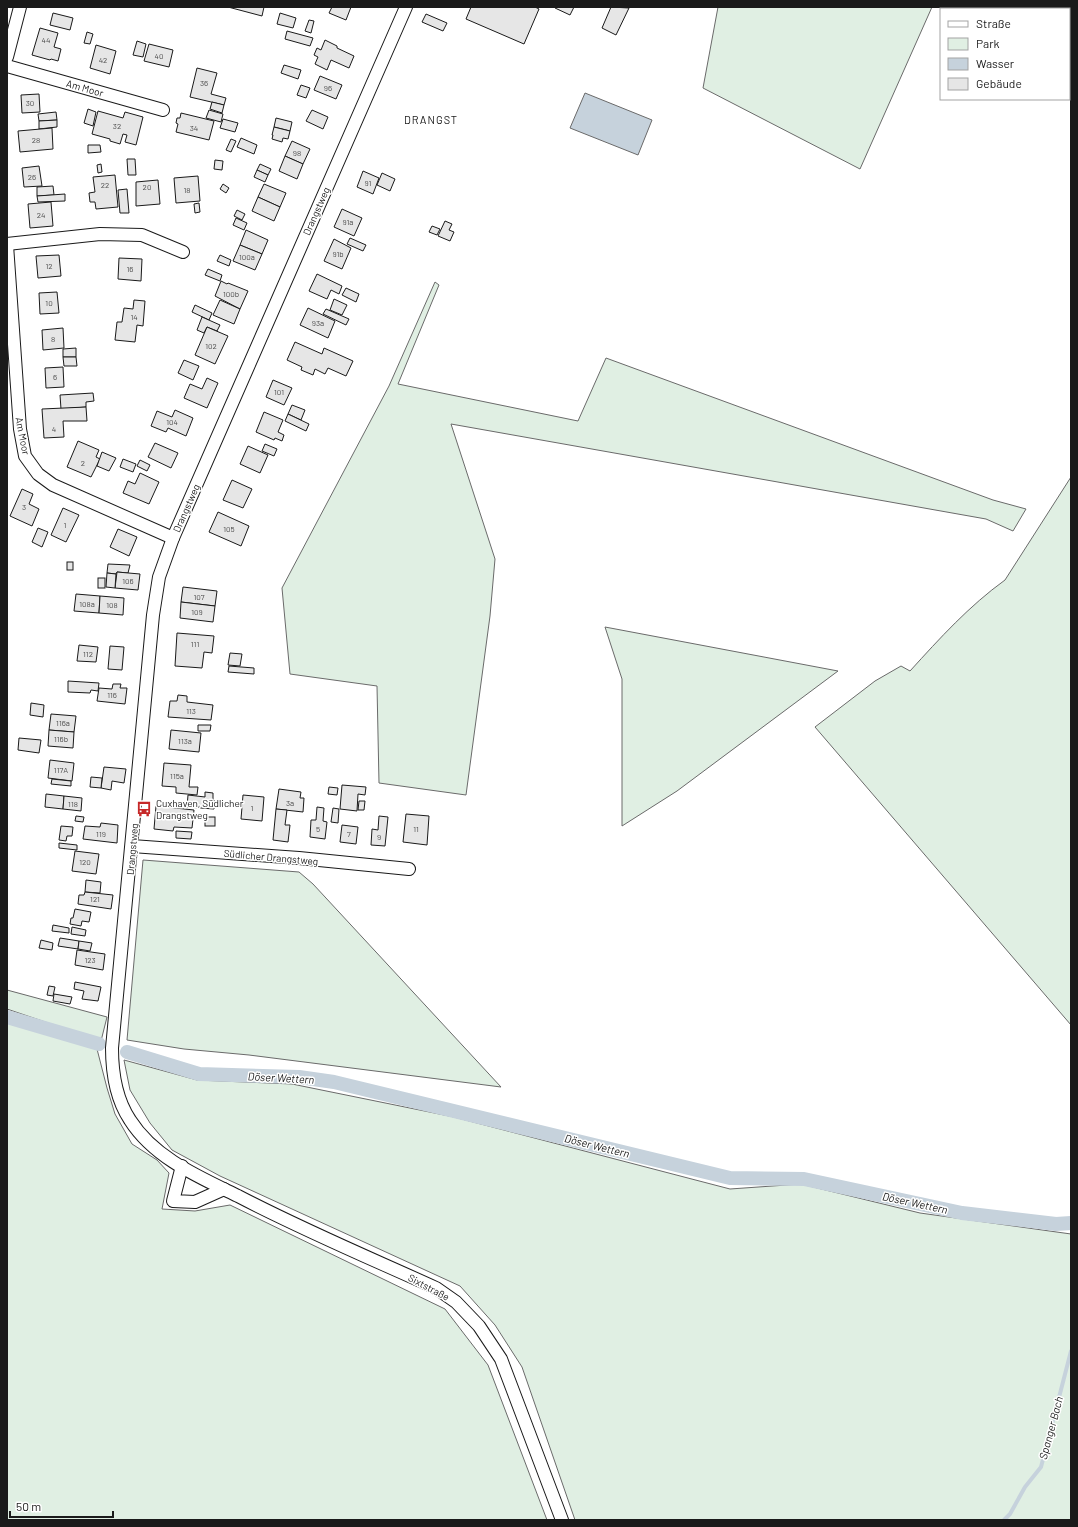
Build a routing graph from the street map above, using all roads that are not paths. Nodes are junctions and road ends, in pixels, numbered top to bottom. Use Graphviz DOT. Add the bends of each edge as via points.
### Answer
graph roads {
  1 [pos="20,7"];
  2 [pos="406,7"];
  3 [pos="7,57"];
  4 [pos="7,66"];
  5 [pos="163,110"];
  6 [pos="7,245"];
  7 [pos="182,252"];
  8 [pos="173,538"];
  9 [pos="132,846"];
  10 [pos="409,870"];
  11 [pos="112,1048"];
  12 [pos="182,1166"];
  13 [pos="224,1189"];
  14 [pos="562,1520"];
  1 -- 3 [label="street"];
  2 -- 8 [label="street, Drangstweg"];
  4 -- 5 [label="street, Am Moor"];
  6 -- 7 [label="street, Am Moor" via="100,234 142,235"];
  6 -- 8 [label="street, Am Moor" via="20,429 25,456 38,474 53,485"];
  8 -- 9 [label="street, Drangstweg" via="159,577 153,614"];
  9 -- 10 [label="street, Südlicher Drangstweg" via="299,858"];
  9 -- 11 [label="street, Drangstweg"];
  11 -- 12 [label="street, Sixtstraße" via="120,1104 130,1122 152,1147"];
  12 -- 13 [label="street, Sixtstraße"];
  12 -- 13 [label="street" via="173,1201 195,1202"];
  13 -- 14 [label="street, Sixtstraße" via="281,1219 436,1288 456,1302 479,1326 501,1359"];
}
